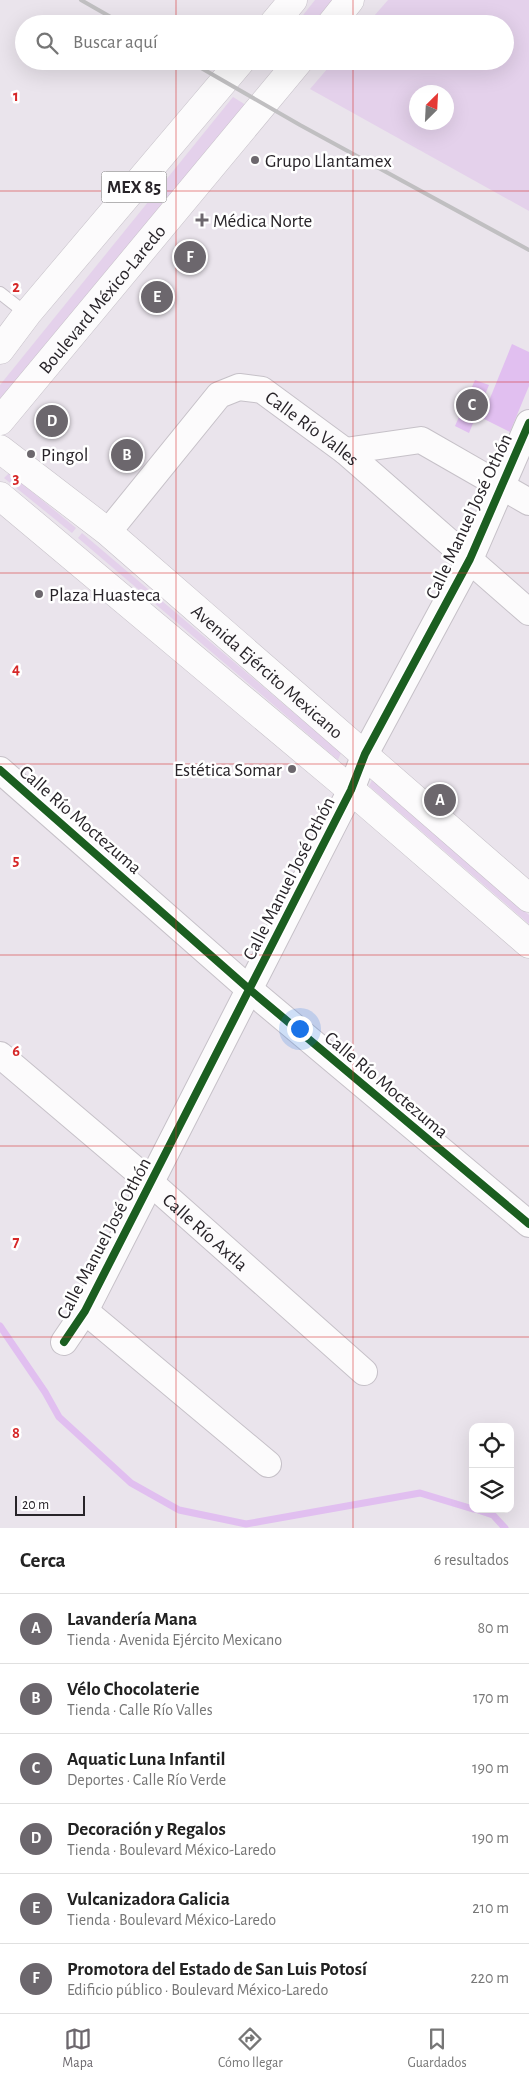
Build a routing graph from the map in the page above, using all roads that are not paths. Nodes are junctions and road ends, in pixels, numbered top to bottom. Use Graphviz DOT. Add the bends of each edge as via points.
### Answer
graph roads {
  1 [pos="293,0"];
  2 [pos="350,0"];
  3 [pos="280,15"];
  4 [pos="338,15"];
  5 [pos="233,70"];
  6 [pos="292,70"];
  7 [pos="0,293"];
  8 [pos="27,314"];
  9 [pos="0,329"];
  10 [pos="0,350"];
  11 [pos="0,420"];
  12 [pos="529,423"];
  13 [pos="0,450"];
  14 [pos="344,451"];
  15 [pos="502,487"];
  16 [pos="0,496"];
  17 [pos="529,502"];
  18 [pos="108,532"];
  19 [pos="470,559"];
  20 [pos="529,612"];
  21 [pos="366,754"];
  22 [pos="0,770"];
  23 [pos="351,790"];
  24 [pos="529,898"];
  25 [pos="529,944"];
  26 [pos="250,989"];
  27 [pos="0,1055"];
  28 [pos="151,1183"];
  29 [pos="529,1224"];
  30 [pos="85,1311"];
  31 [pos="64,1342"];
  32 [pos="364,1372"];
  33 [pos="268,1464"];
  1 -- 3 [label="main road"];
  2 -- 4 [label="main road"];
  5 -- 8 [label="main road, MEX 85"];
  6 -- 11 [label="main road, Boulevard México-Laredo / MEX 85"];
  7 -- 8 [label="lane"];
  8 -- 9 [label="main road"];
  8 -- 10 [label="main road, MEX 85"];
  12 -- 15 [label="street, Calle Manuel José Othón"];
  13 -- 18 [label="main road, Avenida Ejército Mexicano"];
  14 -- 15 [label="street" via="421,440"];
  14 -- 18 [label="street, Calle Río Valles" via="262,390 239,386 219,395"];
  14 -- 19 [label="street, Calle Río Valles"];
  15 -- 17 [label="street"];
  15 -- 19 [label="street, Calle Manuel José Othón"];
  16 -- 23 [label="main road, Avenida Ejército Mexicano"];
  18 -- 21 [label="main road, Avenida Ejército Mexicano"];
  19 -- 20 [label="street, Calle Río Valles"];
  19 -- 21 [label="street, Calle Manuel José Othón"];
  21 -- 23 [label="street, Calle Manuel José Othón"];
  21 -- 24 [label="main road, Avenida Ejército Mexicano"];
  22 -- 26 [label="street, Calle Río Moctezuma"];
  23 -- 25 [label="main road, Avenida Ejército Mexicano"];
  23 -- 26 [label="street, Calle Manuel José Othón"];
  26 -- 28 [label="street, Calle Manuel José Othón"];
  26 -- 29 [label="street, Calle Río Moctezuma"];
  27 -- 28 [label="street, Calle Río Axtla"];
  28 -- 30 [label="street, Calle Manuel José Othón"];
  28 -- 32 [label="street, Calle Río Axtla"];
  30 -- 31 [label="street, Calle Manuel José Othón"];
  30 -- 33 [label="street"];
}
